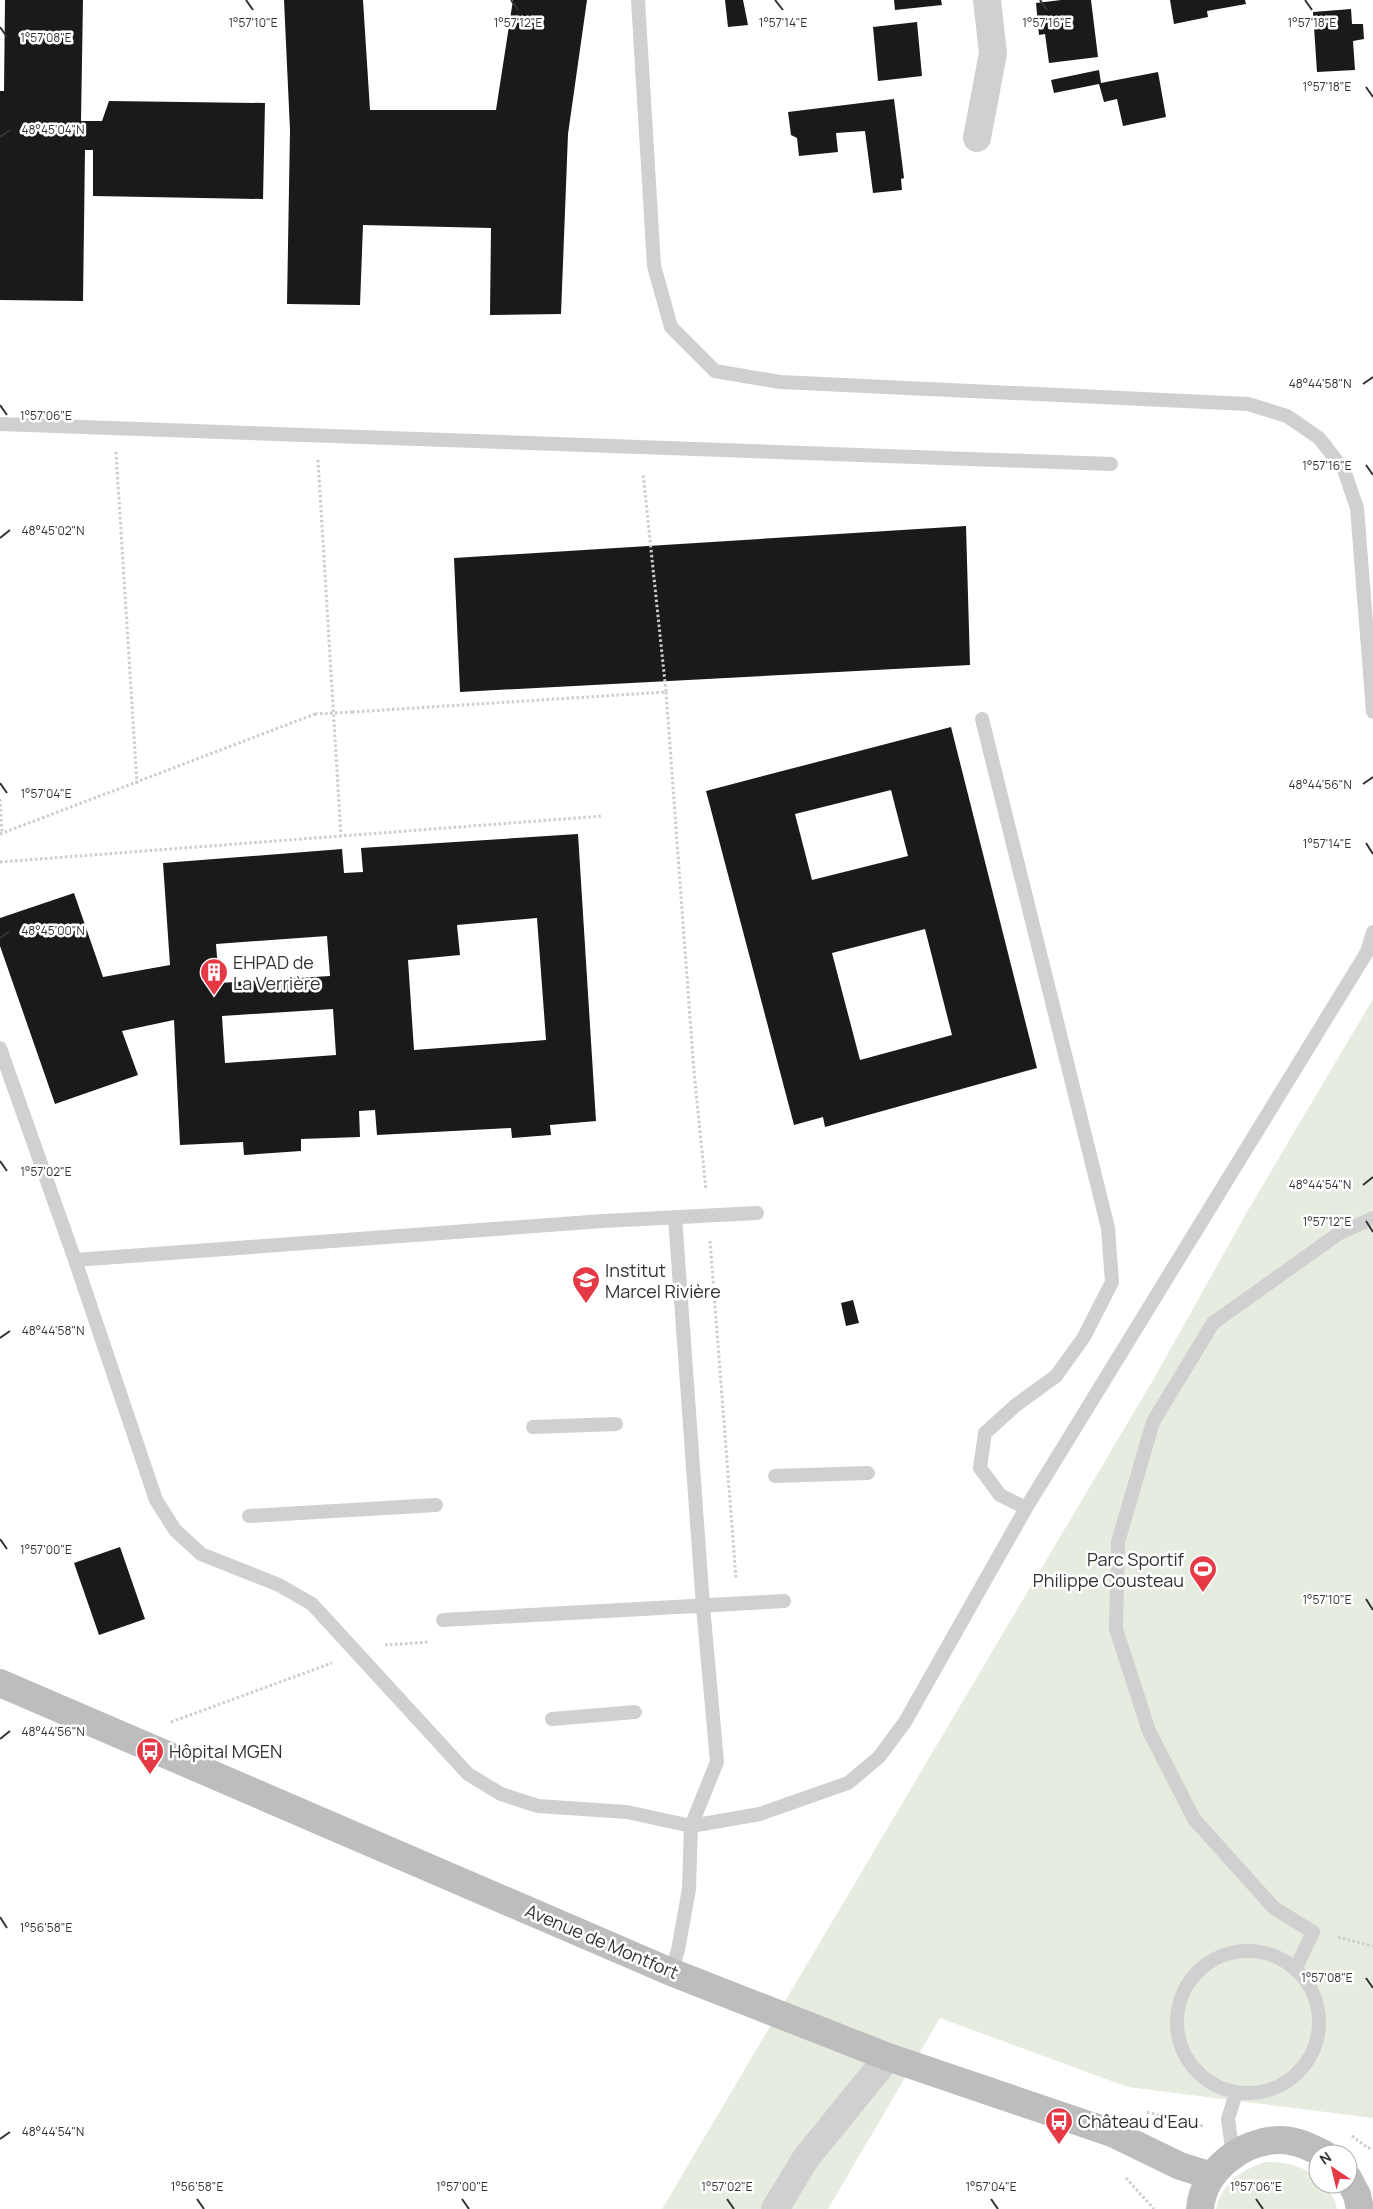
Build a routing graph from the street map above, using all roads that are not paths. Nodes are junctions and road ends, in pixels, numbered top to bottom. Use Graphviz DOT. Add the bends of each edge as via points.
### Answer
graph roads {
  1 [pos="638,0"];
  2 [pos="988,0"];
  3 [pos="977,138"];
  4 [pos="0,424"];
  5 [pos="1111,464"];
  6 [pos="1373,712"];
  7 [pos="982,720"];
  8 [pos="1373,932"];
  9 [pos="0,1048"];
  10 [pos="757,1213"];
  11 [pos="675,1217"];
  12 [pos="1373,1218"];
  13 [pos="76,1260"];
  14 [pos="616,1424"];
  15 [pos="533,1428"];
  16 [pos="868,1473"];
  17 [pos="775,1476"];
  18 [pos="436,1505"];
  19 [pos="1026,1508"];
  20 [pos="249,1516"];
  21 [pos="784,1601"];
  22 [pos="702,1606"];
  23 [pos="443,1620"];
  24 [pos="0,1683"];
  25 [pos="635,1712"];
  26 [pos="552,1719"];
  27 [pos="691,1826"];
  28 [pos="1296,1968"];
  29 [pos="671,1972"];
  30 [pos="888,2057"];
  31 [pos="1236,2093"];
  32 [pos="1308,2146"];
  33 [pos="1233,2155"];
  34 [pos="1212,2176"];
  35 [pos="775,2209"];
  36 [pos="1200,2209"];
  1 -- 6 [label="lane" via="654,266 671,327 715,371 780,382 1248,404 1288,416 1319,438 1344,470 1357,508"];
  2 -- 3 [label="street" via="993,53"];
  4 -- 5 [label="lane"];
  7 -- 19 [label="lane" via="1108,1228 1112,1282 1084,1337 1056,1376 985,1433 980,1468 1000,1495"];
  8 -- 19 [label="lane" via="1366,952"];
  9 -- 13 [label="lane"];
  10 -- 11 [label="lane"];
  11 -- 13 [label="lane"];
  11 -- 22 [label="lane"];
  12 -- 28 [label="lane" via="1338,1234 1213,1323 1153,1422 1118,1542 1116,1628 1149,1731 1194,1819 1274,1908 1313,1932"];
  13 -- 27 [label="lane" via="156,1500 175,1530 201,1554 278,1585 312,1604 468,1774 501,1794 538,1806 627,1812"];
  14 -- 15 [label="lane"];
  16 -- 17 [label="lane"];
  18 -- 20 [label="lane"];
  19 -- 27 [label="lane" via="905,1722 879,1757 848,1783 760,1814"];
  21 -- 22 [label="lane"];
  22 -- 23 [label="lane"];
  22 -- 27 [label="lane" via="717,1762"];
  24 -- 29 [label="street, Avenue de Montfort"];
  25 -- 26 [label="lane"];
  27 -- 29 [label="lane" via="689,1889"];
  28 -- 31 [label="lane" via="1311,1986 1319,2008 1320,2031 1313,2053 1300,2072 1281,2085 1259,2092"];
  28 -- 31 [label="lane" via="1276,1956 1252,1950 1228,1952 1206,1963 1189,1980 1179,2002 1176,2026 1181,2050 1194,2070 1213,2085"];
  29 -- 30 [label="street, Avenue de Montfort"];
  30 -- 34 [label="street, Avenue de Montfort" via="1112,2134 1180,2166"];
  30 -- 35 [label="street" via="806,2158"];
  31 -- 33 [label="lane" via="1228,2119"];
  32 -- 33 [label="street" via="1280,2140 1256,2144"];
  33 -- 34 [label="street"];
  34 -- 36 [label="street"];
}
